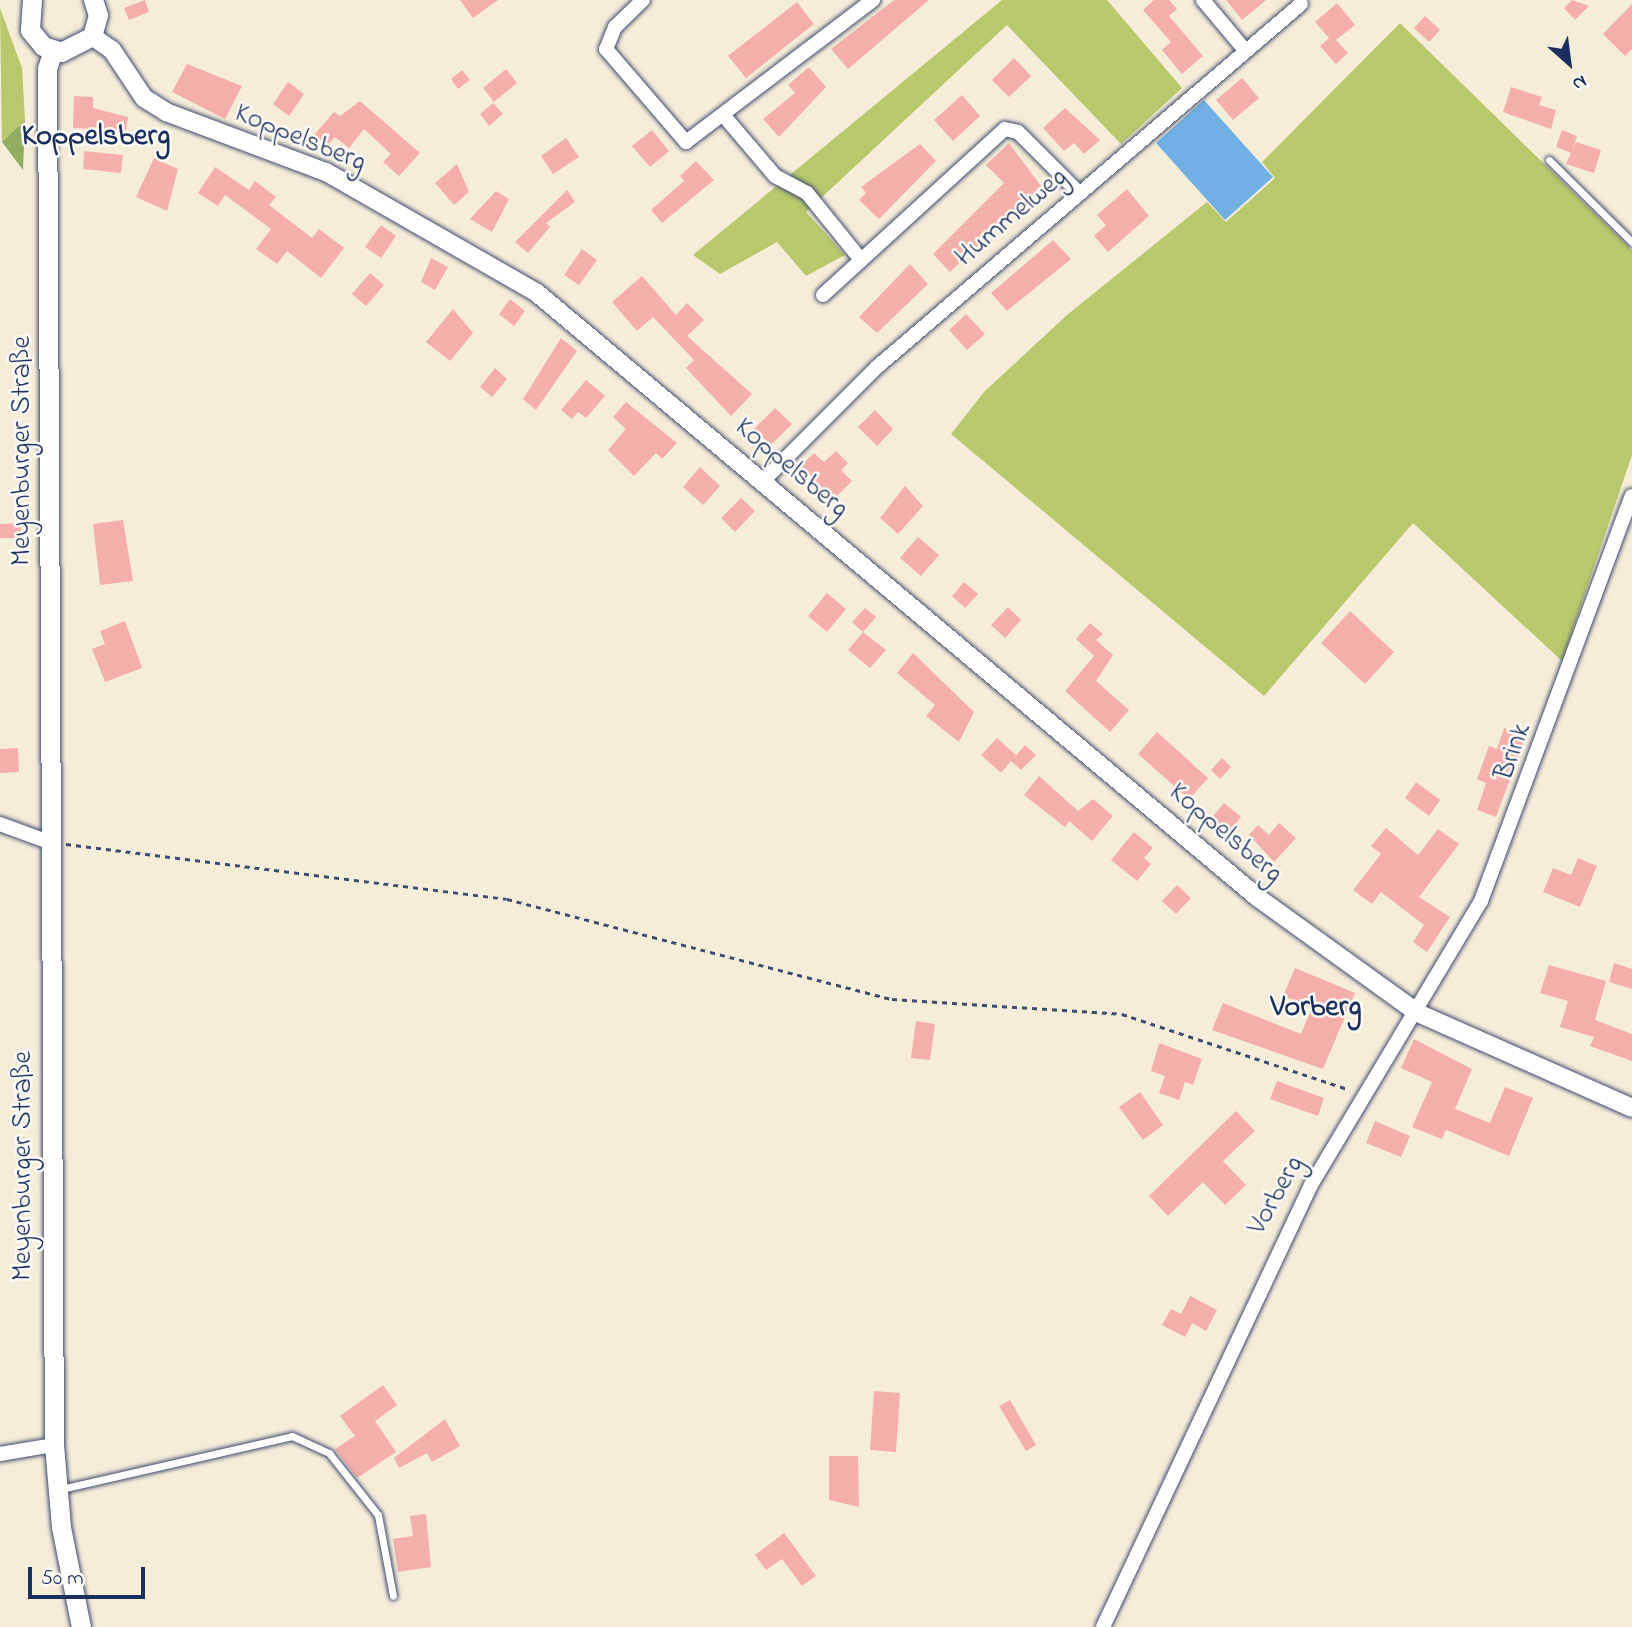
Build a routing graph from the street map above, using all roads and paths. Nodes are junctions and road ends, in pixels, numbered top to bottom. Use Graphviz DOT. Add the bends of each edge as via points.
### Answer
graph roads {
  1 [pos="32,0"];
  2 [pos="93,0"];
  3 [pos="873,0"];
  4 [pos="1203,0"];
  5 [pos="640,1"];
  6 [pos="1301,4"];
  7 [pos="92,36"];
  8 [pos="53,50"];
  9 [pos="1245,50"];
  10 [pos="724,116"];
  11 [pos="1549,160"];
  12 [pos="1079,193"];
  13 [pos="1632,242"];
  14 [pos="861,260"];
  15 [pos="822,295"];
  16 [pos="764,480"];
  17 [pos="1632,496"];
  18 [pos="0,824"];
  19 [pos="49,842"];
  20 [pos="1418,1013"];
  21 [pos="1368,1096"];
  22 [pos="1632,1108"];
  23 [pos="54,1445"];
  24 [pos="0,1454"];
  25 [pos="58,1489"];
  26 [pos="393,1596"];
  27 [pos="81,1627"];
  28 [pos="1103,1627"];
  1 -- 8 [label="main road" via="30,30"];
  2 -- 7 [label="main road" via="98,15"];
  3 -- 10 [label="street"];
  4 -- 9 [label="street"];
  5 -- 10 [label="street" via="606,49 676,137 691,141"];
  6 -- 9 [label="street, Hummelweg"];
  7 -- 8 [label="main road" via="79,48"];
  7 -- 16 [label="street, Koppelsberg" via="112,50 144,98 166,112 326,172 537,293"];
  8 -- 19 [label="main road, Meyenburger Straße" via="48,114"];
  9 -- 12 [label="street, Hummelweg"];
  10 -- 14 [label="street" via="775,176 807,193"];
  11 -- 13 [label="lane"];
  12 -- 14 [label="street" via="1018,132 1005,129"];
  12 -- 16 [label="street, Hummelweg" via="877,367"];
  14 -- 15 [label="street"];
  16 -- 20 [label="street, Koppelsberg" via="1257,897"];
  17 -- 20 [label="street, Brink" via="1508,841"];
  18 -- 19 [label="street"];
  19 -- 21 [label="path" via="507,899 892,999 1122,1014"];
  19 -- 23 [label="main road, Meyenburger Straße"];
  20 -- 21 [label="street, Vorberg"];
  20 -- 22 [label="street"];
  21 -- 28 [label="street, Vorberg" via="1311,1185 1259,1286"];
  23 -- 24 [label="street"];
  23 -- 25 [label="main road, Meyenburger Straße"];
  25 -- 26 [label="lane" via="292,1436 329,1453 378,1515"];
  25 -- 27 [label="main road, Meyenburger Straße"];
}
